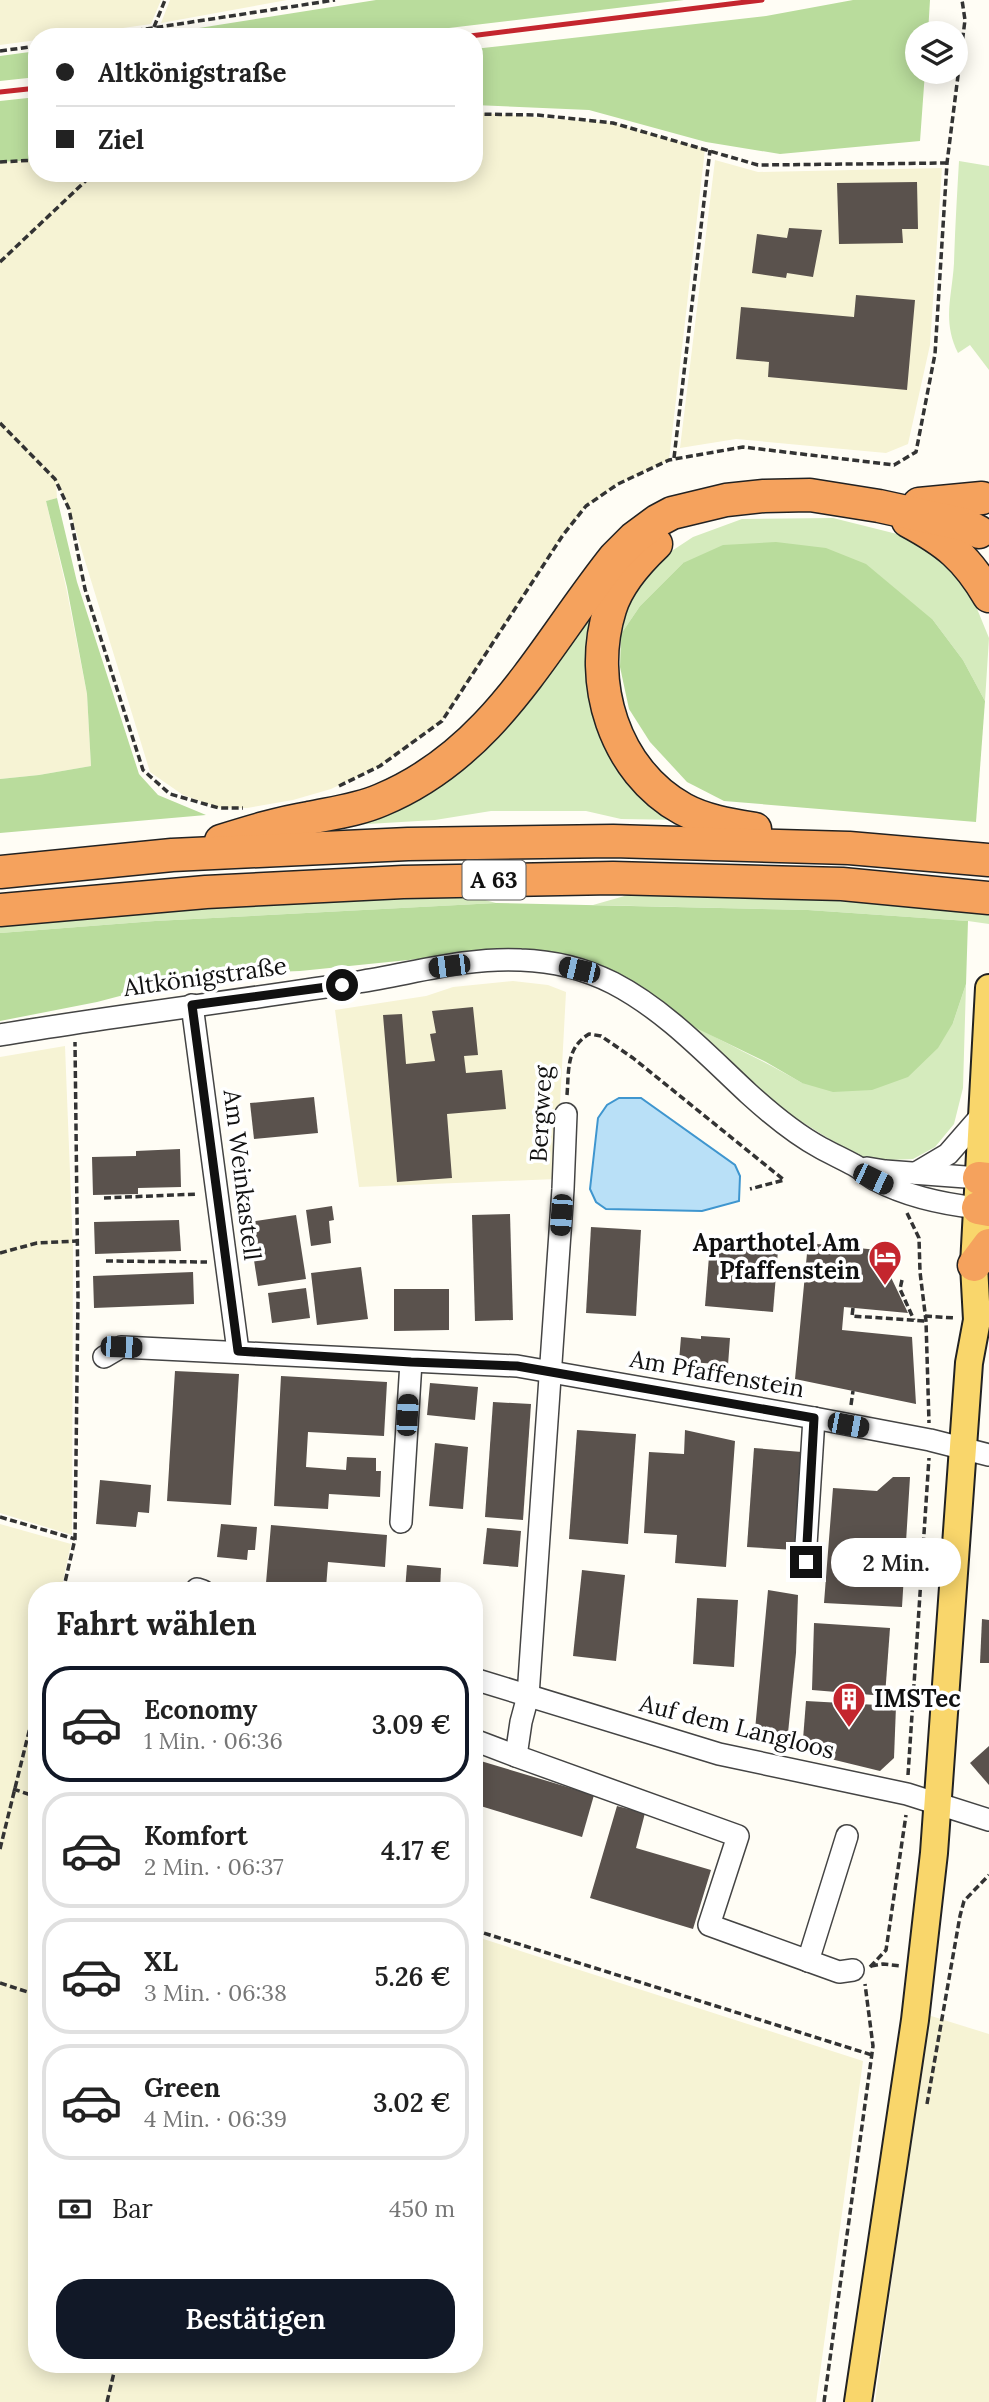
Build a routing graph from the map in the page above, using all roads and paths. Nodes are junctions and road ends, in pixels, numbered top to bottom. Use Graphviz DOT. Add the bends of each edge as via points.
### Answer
graph roads {
  1 [pos="165,0"];
  2 [pos="335,0"];
  3 [pos="962,0"];
  4 [pos="154,27"];
  5 [pos="148,28"];
  6 [pos="28,47"];
  7 [pos="0,51"];
  8 [pos="483,114"];
  9 [pos="710,150"];
  10 [pos="28,160"];
  11 [pos="0,162"];
  12 [pos="947,163"];
  13 [pos="84,182"];
  14 [pos="0,262"];
  15 [pos="0,423"];
  16 [pos="674,459"];
  17 [pos="986,493"];
  18 [pos="879,506"];
  19 [pos="694,509"];
  20 [pos="984,540"];
  21 [pos="989,596"];
  22 [pos="331,789"];
  23 [pos="247,808"];
  24 [pos="849,848"];
  25 [pos="172,855"];
  26 [pos="989,860"];
  27 [pos="0,872"];
  28 [pos="989,898"];
  29 [pos="0,910"];
  30 [pos="989,988"];
  31 [pos="192,1005"];
  32 [pos="74,1022"];
  33 [pos="0,1035"];
  34 [pos="566,1114"];
  35 [pos="982,1115"];
  36 [pos="855,1165"];
  37 [pos="916,1173"];
  38 [pos="750,1189"];
  39 [pos="218,1193"];
  40 [pos="984,1194"];
  41 [pos="104,1198"];
  42 [pos="77,1241"];
  43 [pos="0,1253"];
  44 [pos="982,1255"];
  45 [pos="106,1261"];
  46 [pos="227,1263"];
  47 [pos="902,1280"];
  48 [pos="853,1308"];
  49 [pos="954,1318"];
  50 [pos="915,1321"];
  51 [pos="926,1321"];
  52 [pos="238,1351"];
  53 [pos="104,1357"];
  54 [pos="411,1362"];
  55 [pos="550,1371"];
  56 [pos="814,1418"];
  57 [pos="930,1429"];
  58 [pos="963,1448"];
  59 [pos="929,1452"];
  60 [pos="989,1455"];
  61 [pos="0,1517"];
  62 [pos="401,1522"];
  63 [pos="75,1539"];
  64 [pos="806,1562"];
  65 [pos="65,1582"];
  66 [pos="483,1682"];
  67 [pos="528,1696"];
  68 [pos="28,1733"];
  69 [pos="483,1743"];
  70 [pos="516,1756"];
  71 [pos="908,1780"];
  72 [pos="13,1790"];
  73 [pos="28,1794"];
  74 [pos="938,1804"];
  75 [pos="907,1809"];
  76 [pos="989,1821"];
  77 [pos="847,1836"];
  78 [pos="0,1849"];
  79 [pos="989,1875"];
  80 [pos="483,1933"];
  81 [pos="808,1961"];
  82 [pos="862,1968"];
  83 [pos="921,1968"];
  84 [pos="0,1983"];
  85 [pos="28,1992"];
  86 [pos="872,2055"];
  87 [pos="925,2116"];
  88 [pos="115,2373"];
  89 [pos="107,2402"];
  90 [pos="824,2402"];
  91 [pos="858,2402"];
  1 -- 4 [label="path"];
  2 -- 4 [label="path"];
  3 -- 12 [label="path" via="965,20"];
  4 -- 5 [label="path"];
  6 -- 7 [label="path"];
  8 -- 9 [label="path" via="613,122"];
  9 -- 12 [label="path" via="758,165"];
  9 -- 16 [label="path"];
  10 -- 11 [label="path"];
  12 -- 16 [label="path" via="935,354 916,452 894,464 743,447"];
  13 -- 14 [label="path"];
  15 -- 23 [label="path" via="55,479 69,509 85,589 143,770 170,794 219,808"];
  16 -- 22 [label="path" via="618,484 586,506 442,721 380,766"];
  17 -- 18 [label="highway" via="968,500"];
  17 -- 20 [label="main road" via="977,515"];
  18 -- 19 [label="highway" via="810,495 726,500"];
  18 -- 20 [label="highway" via="966,525"];
  18 -- 21 [label="highway" via="959,554"];
  19 -- 24 [label="highway" via="634,567 610,608 602,649 603,674 619,741 643,777 684,809 714,822"];
  19 -- 25 [label="highway" via="672,513 634,538 615,557 509,701 455,757 422,780 342,813 266,828"];
  24 -- 25 [label="highway, A 63" via="613,841 408,844"];
  24 -- 26 [label="highway, A 63"];
  25 -- 27 [label="highway, A 63"];
  28 -- 29 [label="highway, A 63" via="842,884 614,878 272,888"];
  30 -- 35 [label="main road"];
  31 -- 32 [label="street, Altkönigstraße"];
  31 -- 36 [label="street, Altkönigstraße" via="493,961 549,963 579,970 655,1009 797,1133"];
  31 -- 39 [label="street, Am Weinkastell"];
  32 -- 33 [label="street, Altkönigstraße"];
  32 -- 42 [label="path"];
  34 -- 38 [label="path, Bergweg" via="570,1057 578,1041 589,1034 601,1036 784,1181"];
  34 -- 55 [label="street, Bergweg"];
  35 -- 37 [label="street" via="948,1154"];
  35 -- 40 [label="main road"];
  36 -- 37 [label="street, Altkönigstraße"];
  36 -- 40 [label="street, Altkönigstraße" via="873,1179 936,1202"];
  37 -- 40 [label="street, Altkönigstraße"];
  39 -- 41 [label="path"];
  39 -- 46 [label="street, Am Weinkastell"];
  40 -- 44 [label="main road"];
  42 -- 43 [label="path" via="37,1243"];
  42 -- 63 [label="path"];
  44 -- 58 [label="main road"];
  45 -- 46 [label="path"];
  46 -- 52 [label="street, Am Weinkastell"];
  47 -- 50 [label="path" via="900,1289"];
  48 -- 50 [label="path" via="852,1317"];
  49 -- 51 [label="path" via="925,1316"];
  50 -- 51 [label="path"];
  51 -- 57 [label="path"];
  52 -- 53 [label="street" via="121,1347"];
  52 -- 54 [label="street"];
  54 -- 55 [label="street, Am Pfaffenstein"];
  54 -- 62 [label="street"];
  55 -- 56 [label="street, Am Pfaffenstein"];
  55 -- 67 [label="street, Bergweg"];
  56 -- 58 [label="street, Am Pfaffenstein"];
  56 -- 64 [label="street"];
  58 -- 60 [label="street, Am Pfaffenstein"];
  58 -- 74 [label="main road"];
  59 -- 71 [label="path"];
  61 -- 63 [label="path"];
  63 -- 65 [label="path"];
  66 -- 67 [label="street, Auf dem Langloos"];
  67 -- 70 [label="street, Bergweg"];
  67 -- 74 [label="street, Auf dem Langloos" via="719,1754"];
  68 -- 72 [label="path"];
  69 -- 70 [label="street"];
  70 -- 81 [label="street" via="738,1836 709,1925"];
  72 -- 73 [label="path"];
  72 -- 78 [label="path"];
  74 -- 76 [label="street, Auf dem Langloos"];
  74 -- 83 [label="main road"];
  75 -- 82 [label="path" via="886,1950"];
  77 -- 81 [label="street"];
  79 -- 87 [label="path" via="964,1902 960,1916"];
  80 -- 86 [label="path"];
  81 -- 82 [label="street" via="839,1972"];
  82 -- 83 [label="path" via="883,1964"];
  82 -- 86 [label="path"];
  83 -- 91 [label="main road"];
  84 -- 85 [label="path"];
  86 -- 90 [label="path"];
  88 -- 89 [label="path"];
}
